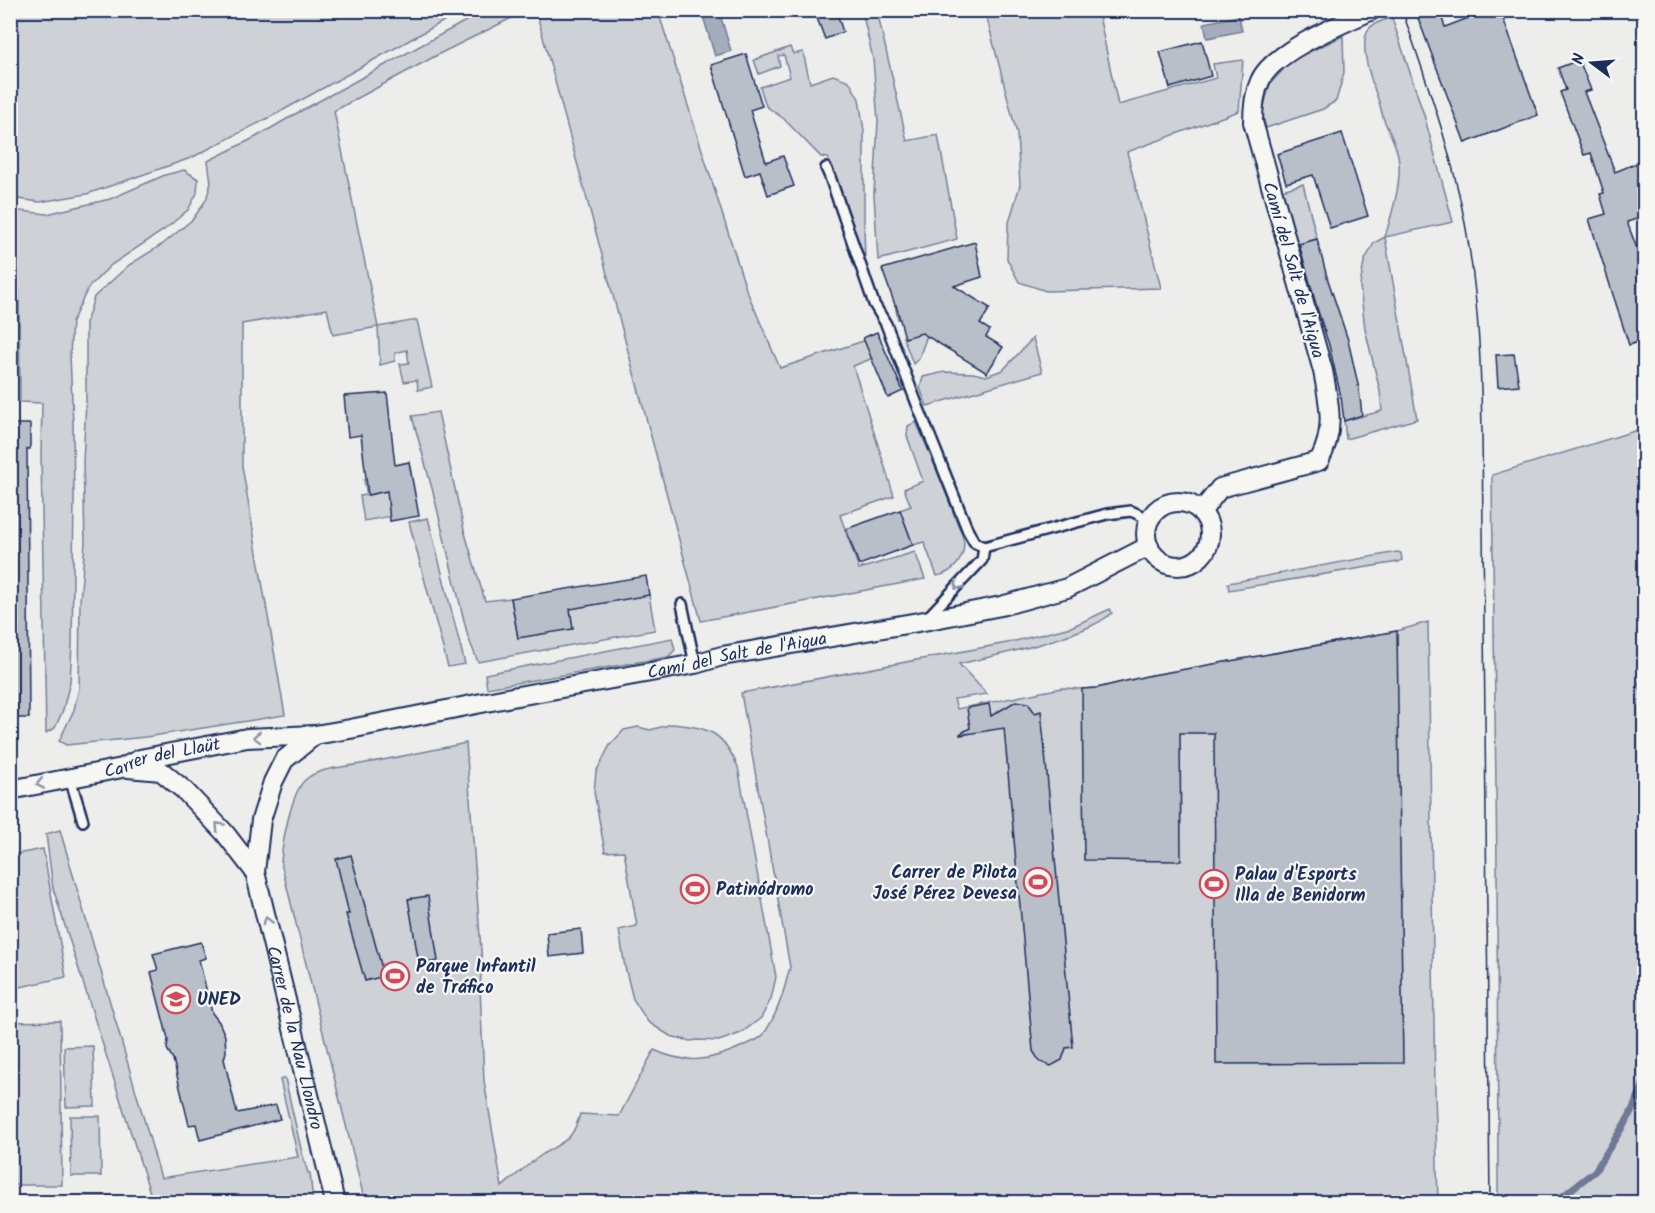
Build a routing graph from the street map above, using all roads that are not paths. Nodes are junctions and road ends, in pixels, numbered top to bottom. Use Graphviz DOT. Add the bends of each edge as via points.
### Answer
graph roads {
  1 [pos="1372,10"];
  2 [pos="826,168"];
  3 [pos="1201,512"];
  4 [pos="1149,522"];
  5 [pos="1149,546"];
  6 [pos="984,547"];
  7 [pos="682,604"];
  8 [pos="924,621"];
  9 [pos="695,664"];
  10 [pos="315,735"];
  11 [pos="122,768"];
  12 [pos="70,778"];
  13 [pos="10,790"];
  14 [pos="83,821"];
  15 [pos="255,872"];
  16 [pos="336,1203"];
  1 -- 3 [label="street, Camí del Salt de l'Aigua" via="1279,58 1261,79 1253,105 1254,122 1323,371 1330,407 1326,448 1319,461 1220,488"];
  2 -- 6 [label="lane" via="874,304 886,324 968,531 975,543"];
  3 -- 4 [label="street" via="1182,502 1172,503 1162,506"];
  3 -- 5 [label="street" via="1207,520 1209,541 1198,559 1183,565 1166,564 1155,557"];
  4 -- 5 [label="street"];
  4 -- 6 [label="lane" via="1131,511 1107,514"];
  5 -- 8 [label="street, Camí del Salt de l'Aigua" via="1067,588"];
  6 -- 8 [label="lane, one-way" via="982,560"];
  7 -- 9 [label="lane"];
  8 -- 9 [label="street, Camí del Salt de l'Aigua"];
  9 -- 10 [label="street, Camí del Salt de l'Aigua"];
  10 -- 11 [label="street, Carrer del Llaüt, one-way" via="247,738 140,759"];
  10 -- 15 [label="street, Carrer de la Nau Llondro" via="284,760 273,782 261,820"];
  11 -- 12 [label="street, Carrer del Llaüt"];
  15 -- 11 [label="street, Carrer de la Nau Llondro, one-way" via="224,831 161,771"];
  12 -- 13 [label="street, Carrer del Llaüt, one-way"];
  12 -- 14 [label="lane"];
  16 -- 15 [label="street, Carrer de la Nau Llondro, one-way"];
}
